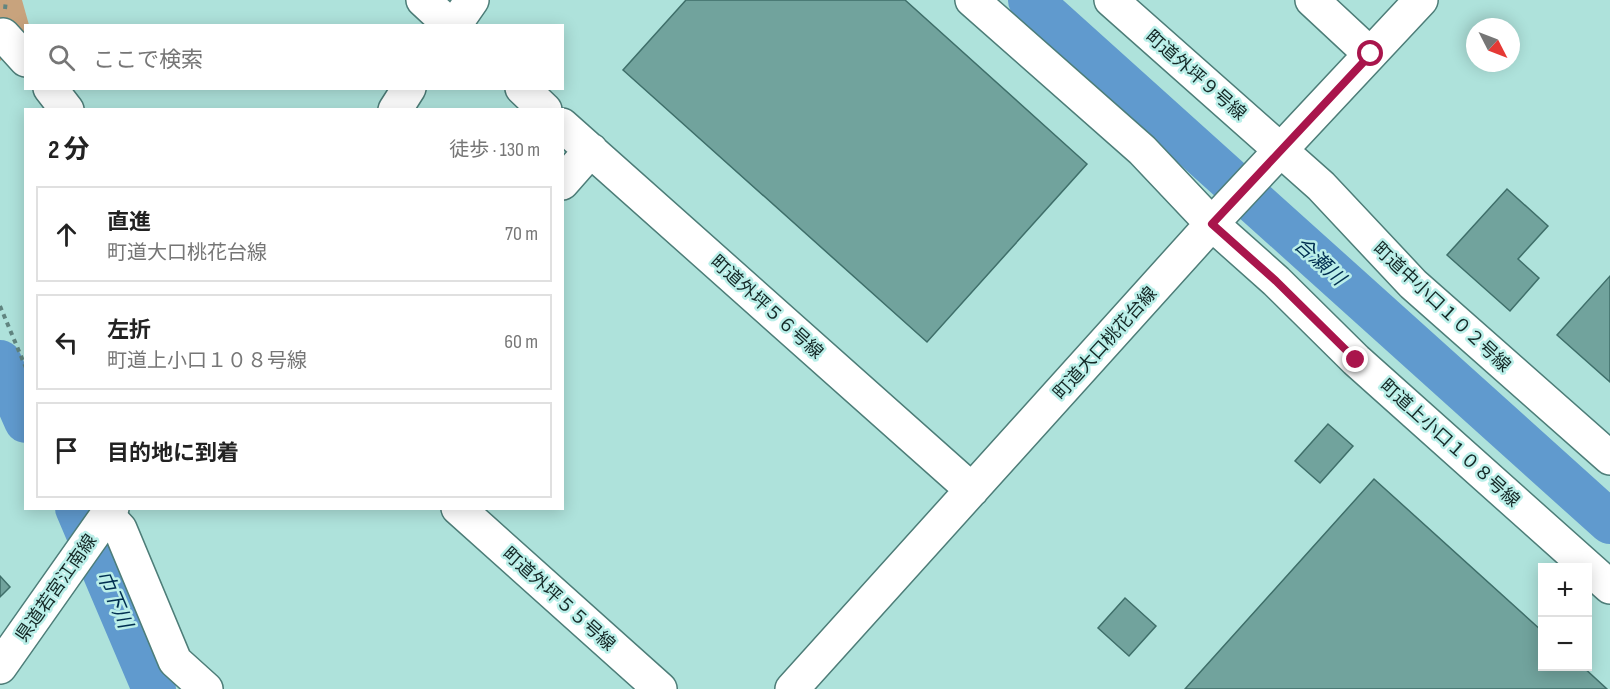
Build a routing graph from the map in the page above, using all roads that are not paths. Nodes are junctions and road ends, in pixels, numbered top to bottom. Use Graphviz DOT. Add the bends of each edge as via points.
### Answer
graph roads {
  1 [pos="423,0"];
  2 [pos="472,0"];
  3 [pos="972,0"];
  4 [pos="1110,0"];
  5 [pos="1312,0"];
  6 [pos="1421,0"];
  7 [pos="451,24"];
  8 [pos="454,24"];
  9 [pos="3,35"];
  10 [pos="1371,54"];
  11 [pos="24,58"];
  12 [pos="52,90"];
  13 [pos="408,90"];
  14 [pos="524,90"];
  15 [pos="65,108"];
  16 [pos="395,108"];
  17 [pos="543,108"];
  18 [pos="574,144"];
  19 [pos="1278,153"];
  20 [pos="564,176"];
  21 [pos="1215,220"];
  22 [pos="1610,458"];
  23 [pos="972,490"];
  24 [pos="460,510"];
  25 [pos="108,515"];
  26 [pos="1610,587"];
  27 [pos="0,667"];
  28 [pos="206,689"];
  29 [pos="660,689"];
  30 [pos="792,689"];
  1 -- 7 [label="street"];
  2 -- 8 [label="street"];
  3 -- 21 [label="street, 町道上小口１０８号線"];
  4 -- 19 [label="street, 町道外坪９号線"];
  5 -- 10 [label="street"];
  6 -- 10 [label="street, 町道大口桃花台線"];
  9 -- 11 [label="street"];
  10 -- 19 [label="street, 町道大口桃花台線"];
  12 -- 15 [label="street"];
  13 -- 16 [label="street"];
  14 -- 17 [label="street"];
  18 -- 20 [label="street"];
  18 -- 23 [label="street, 町道外坪５６号線"];
  19 -- 21 [label="street, 町道大口桃花台線"];
  19 -- 22 [label="street, 町道中小口１０２号線" via="1321,186 1413,284"];
  21 -- 23 [label="street, 町道大口桃花台線"];
  21 -- 26 [label="street, 町道上小口１０８号線" via="1356,360"];
  23 -- 30 [label="street, 町道大口桃花台線"];
  24 -- 29 [label="street, 町道外坪５５号線"];
  25 -- 27 [label="street, 県道若宮江南線"];
  25 -- 28 [label="street" via="120,528 175,661"];
}
